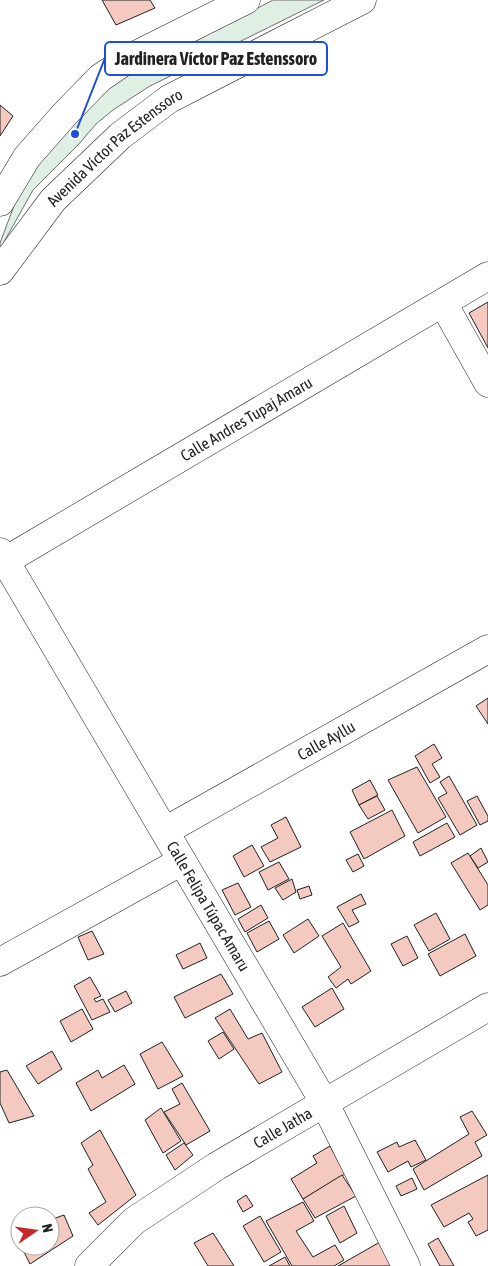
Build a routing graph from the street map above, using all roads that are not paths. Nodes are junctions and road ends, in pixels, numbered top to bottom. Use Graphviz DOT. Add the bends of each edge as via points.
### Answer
graph roads {
  1 [pos="246,0"];
  2 [pos="362,0"];
  3 [pos="0,202"];
  4 [pos="0,271"];
  5 [pos="488,276"];
  6 [pos="443,303"];
  7 [pos="488,383"];
  8 [pos="3,556"];
  9 [pos="488,649"];
  10 [pos="165,831"];
  11 [pos="182,861"];
  12 [pos="0,962"];
  13 [pos="488,1007"];
  14 [pos="324,1102"];
  15 [pos="89,1266"];
  16 [pos="406,1266"];
  1 -- 3 [label="street" via="128,59 100,78 27,157"];
  2 -- 4 [label="street, Avenida Víctor Paz Estenssoro" via="169,99 120,136 53,200"];
  5 -- 6 [label="street, Calle Andres Tupaj Amaru"];
  6 -- 7 [label="street"];
  6 -- 8 [label="street, Calle Andres Tupaj Amaru"];
  8 -- 10 [label="street, Calle Felipa Túpac Amaru"];
  9 -- 10 [label="street, Calle Ayllu"];
  10 -- 11 [label="street, Calle Felipa Túpac Amaru"];
  11 -- 12 [label="street"];
  11 -- 14 [label="street, Calle Felipa Túpac Amaru"];
  13 -- 14 [label="street, Calle Jatha"];
  14 -- 15 [label="street, Calle Jatha" via="217,1166 134,1221"];
  14 -- 16 [label="street, Calle Felipa Túpac Amaru"];
}
